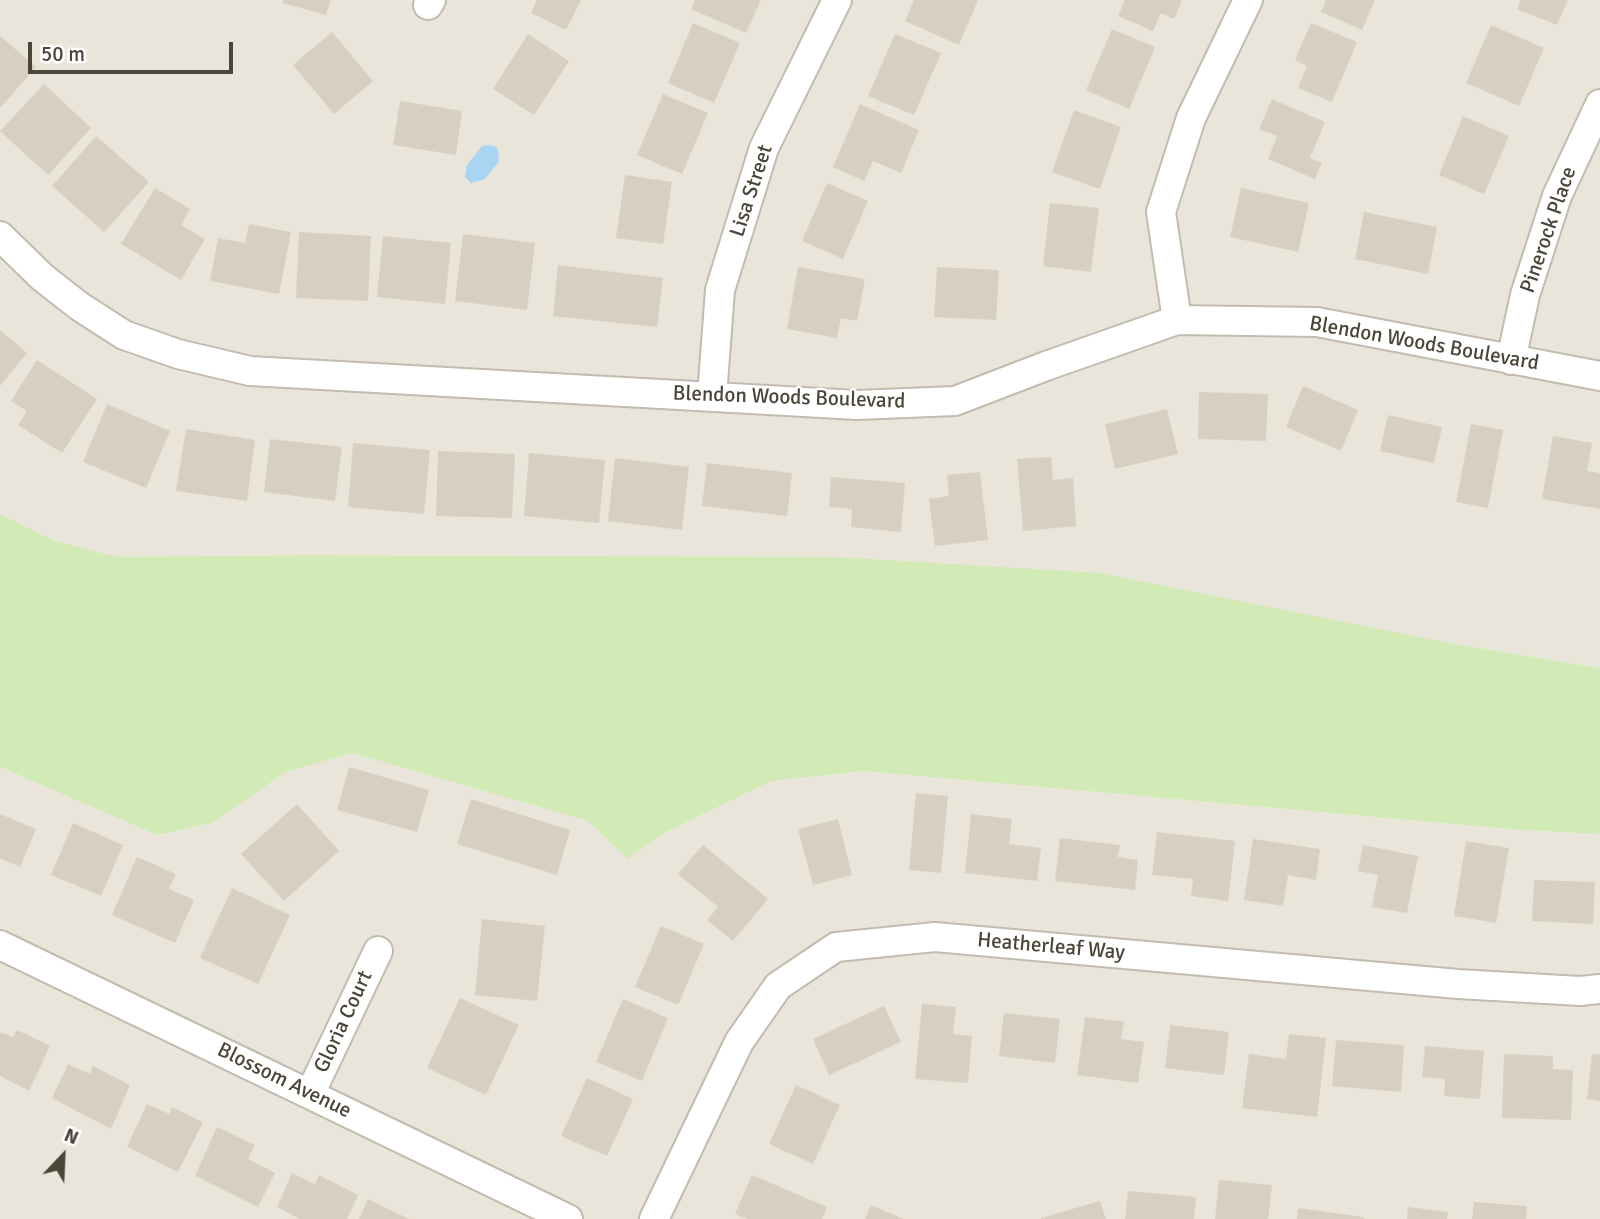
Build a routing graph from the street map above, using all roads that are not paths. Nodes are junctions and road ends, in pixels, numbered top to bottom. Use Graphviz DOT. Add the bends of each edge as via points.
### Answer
graph roads {
  1 [pos="837,0"];
  2 [pos="1248,0"];
  3 [pos="1600,104"];
  4 [pos="0,236"];
  5 [pos="1177,320"];
  6 [pos="1511,360"];
  7 [pos="1600,376"];
  8 [pos="712,396"];
  9 [pos="0,945"];
  10 [pos="378,951"];
  11 [pos="1600,989"];
  12 [pos="310,1094"];
  13 [pos="568,1219"];
  14 [pos="654,1219"];
  1 -- 8 [label="street, Lisa Street" via="764,148 720,290"];
  2 -- 5 [label="street" via="1191,118 1161,212"];
  3 -- 6 [label="street, Pinerock Place" via="1557,196 1525,295"];
  4 -- 8 [label="street, Blendon Woods Boulevard" via="79,306 124,335 250,371"];
  5 -- 6 [label="street, Blendon Woods Boulevard" via="1317,322"];
  5 -- 8 [label="street, Blendon Woods Boulevard" via="955,401 857,405"];
  6 -- 7 [label="street, Blendon Woods Boulevard"];
  9 -- 12 [label="street, Blossom Avenue"];
  10 -- 12 [label="street, Gloria Court"];
  11 -- 14 [label="street, Heatherleaf Way" via="1458,984 936,937 835,947 778,986 739,1042"];
  12 -- 13 [label="street, Blossom Avenue"];
}
